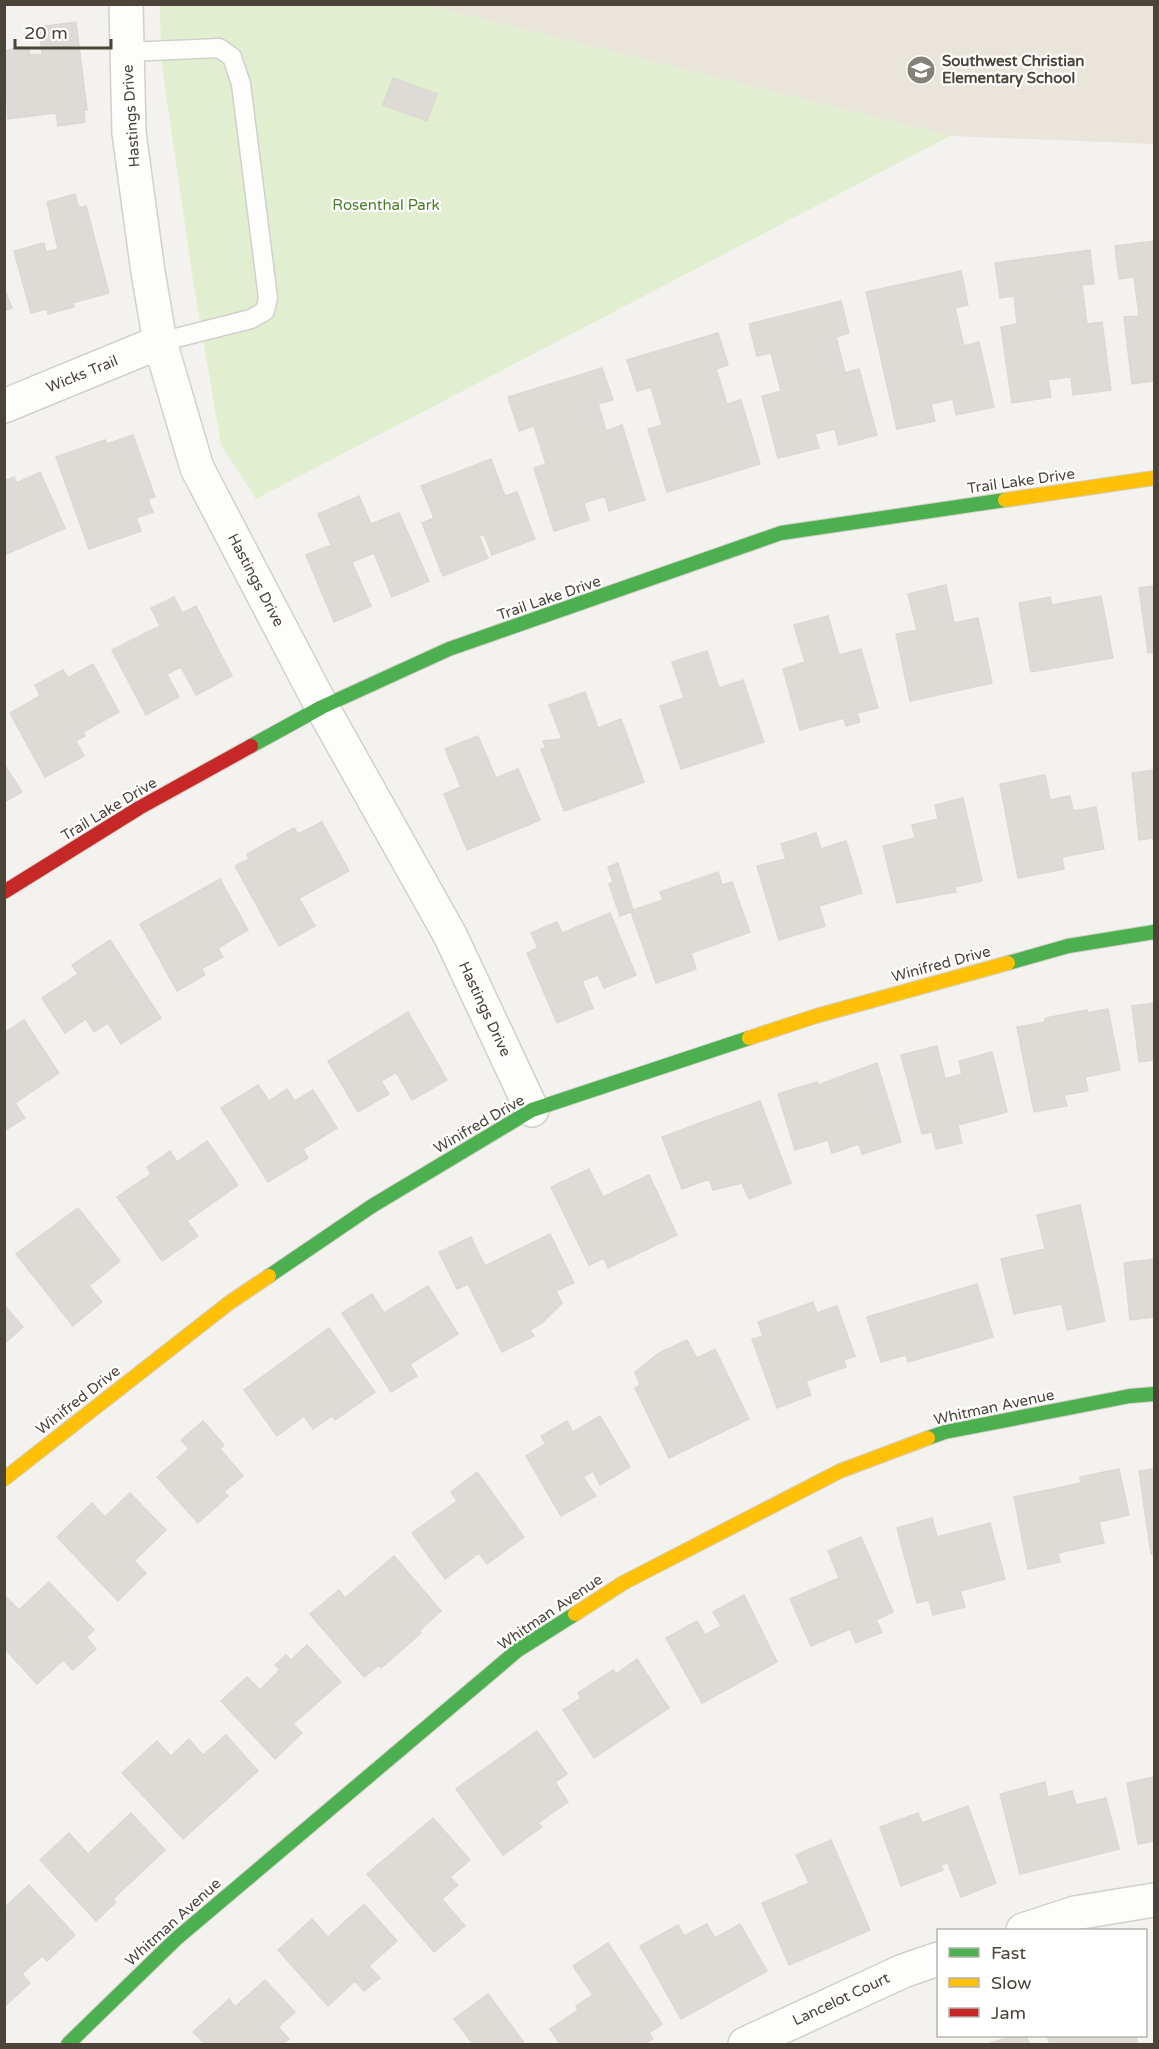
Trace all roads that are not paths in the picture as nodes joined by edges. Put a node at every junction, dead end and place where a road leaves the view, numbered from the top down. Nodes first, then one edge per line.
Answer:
1 (126, 4) edge
2 (127, 52) junction
3 (160, 342) junction
4 (4, 406) edge
5 (1155, 478) edge
6 (322, 706) junction
7 (4, 892) edge
8 (1155, 932) edge
9 (532, 1110) junction
10 (1155, 1394) edge
11 (4, 1479) edge
12 (1155, 1900) edge
13 (1026, 1929) edge
14 (937, 1960) edge
15 (68, 2044) edge
16 (745, 2044) edge

1 - 2 street, Hastings Drive
2 - 3 street, Hastings Drive
2 - 3 lane
3 - 4 street, Wicks Trail
3 - 6 street, Hastings Drive
5 - 6 street, Trail Lake Drive
6 - 7 street, Trail Lake Drive
6 - 9 street, Hastings Drive
8 - 9 street, Winifred Drive
9 - 11 street, Winifred Drive
10 - 15 street, Whitman Avenue
12 - 13 street
14 - 16 street, Lancelot Court

